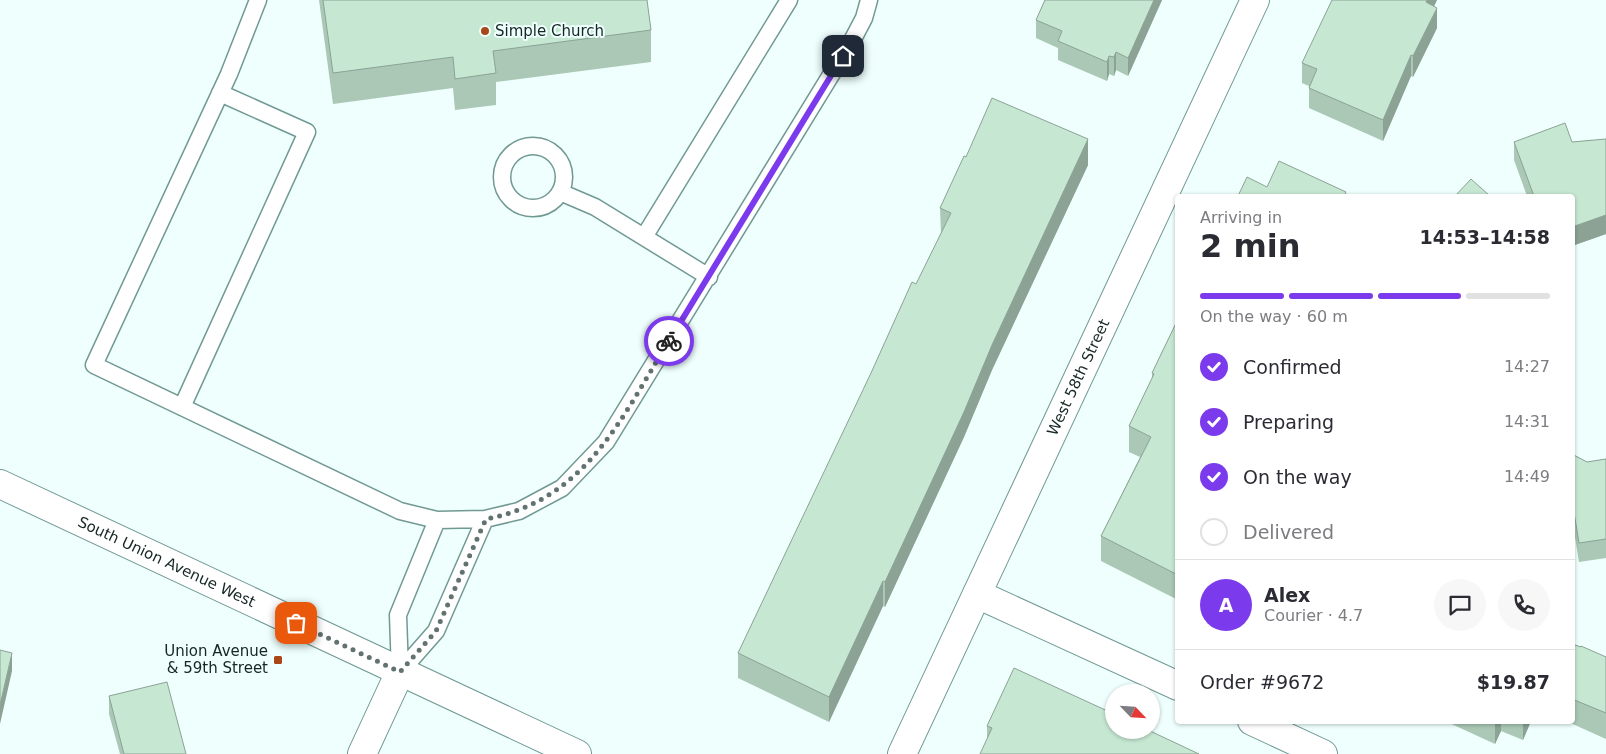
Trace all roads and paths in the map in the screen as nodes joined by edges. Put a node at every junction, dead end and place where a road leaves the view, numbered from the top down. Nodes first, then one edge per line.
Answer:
1 (258, 0) edge
2 (788, 0) edge
3 (868, 0) edge
4 (1255, 0) edge
5 (220, 93) junction
6 (560, 192) dead end
7 (644, 237) junction
8 (709, 276) junction
9 (182, 407) junction
10 (0, 484) edge
11 (486, 519) junction
12 (437, 520) junction
13 (977, 594) junction
14 (400, 672) junction
15 (1175, 685) edge
16 (1258, 724) edge
17 (362, 754) edge
18 (576, 754) edge
19 (902, 754) edge
20 (1323, 754) edge

1 - 5 lane
2 - 7 lane
3 - 8 lane
4 - 13 street, West 58th Street
5 - 9 lane
5 - 9 lane
6 - 7 lane
7 - 8 lane
8 - 11 lane
9 - 12 lane
10 - 14 street, South Union Avenue West
11 - 12 lane
11 - 14 lane
12 - 14 lane
13 - 15 street
13 - 19 street, West 58th Street
14 - 17 street
14 - 18 street, South Union Avenue West
16 - 20 street

